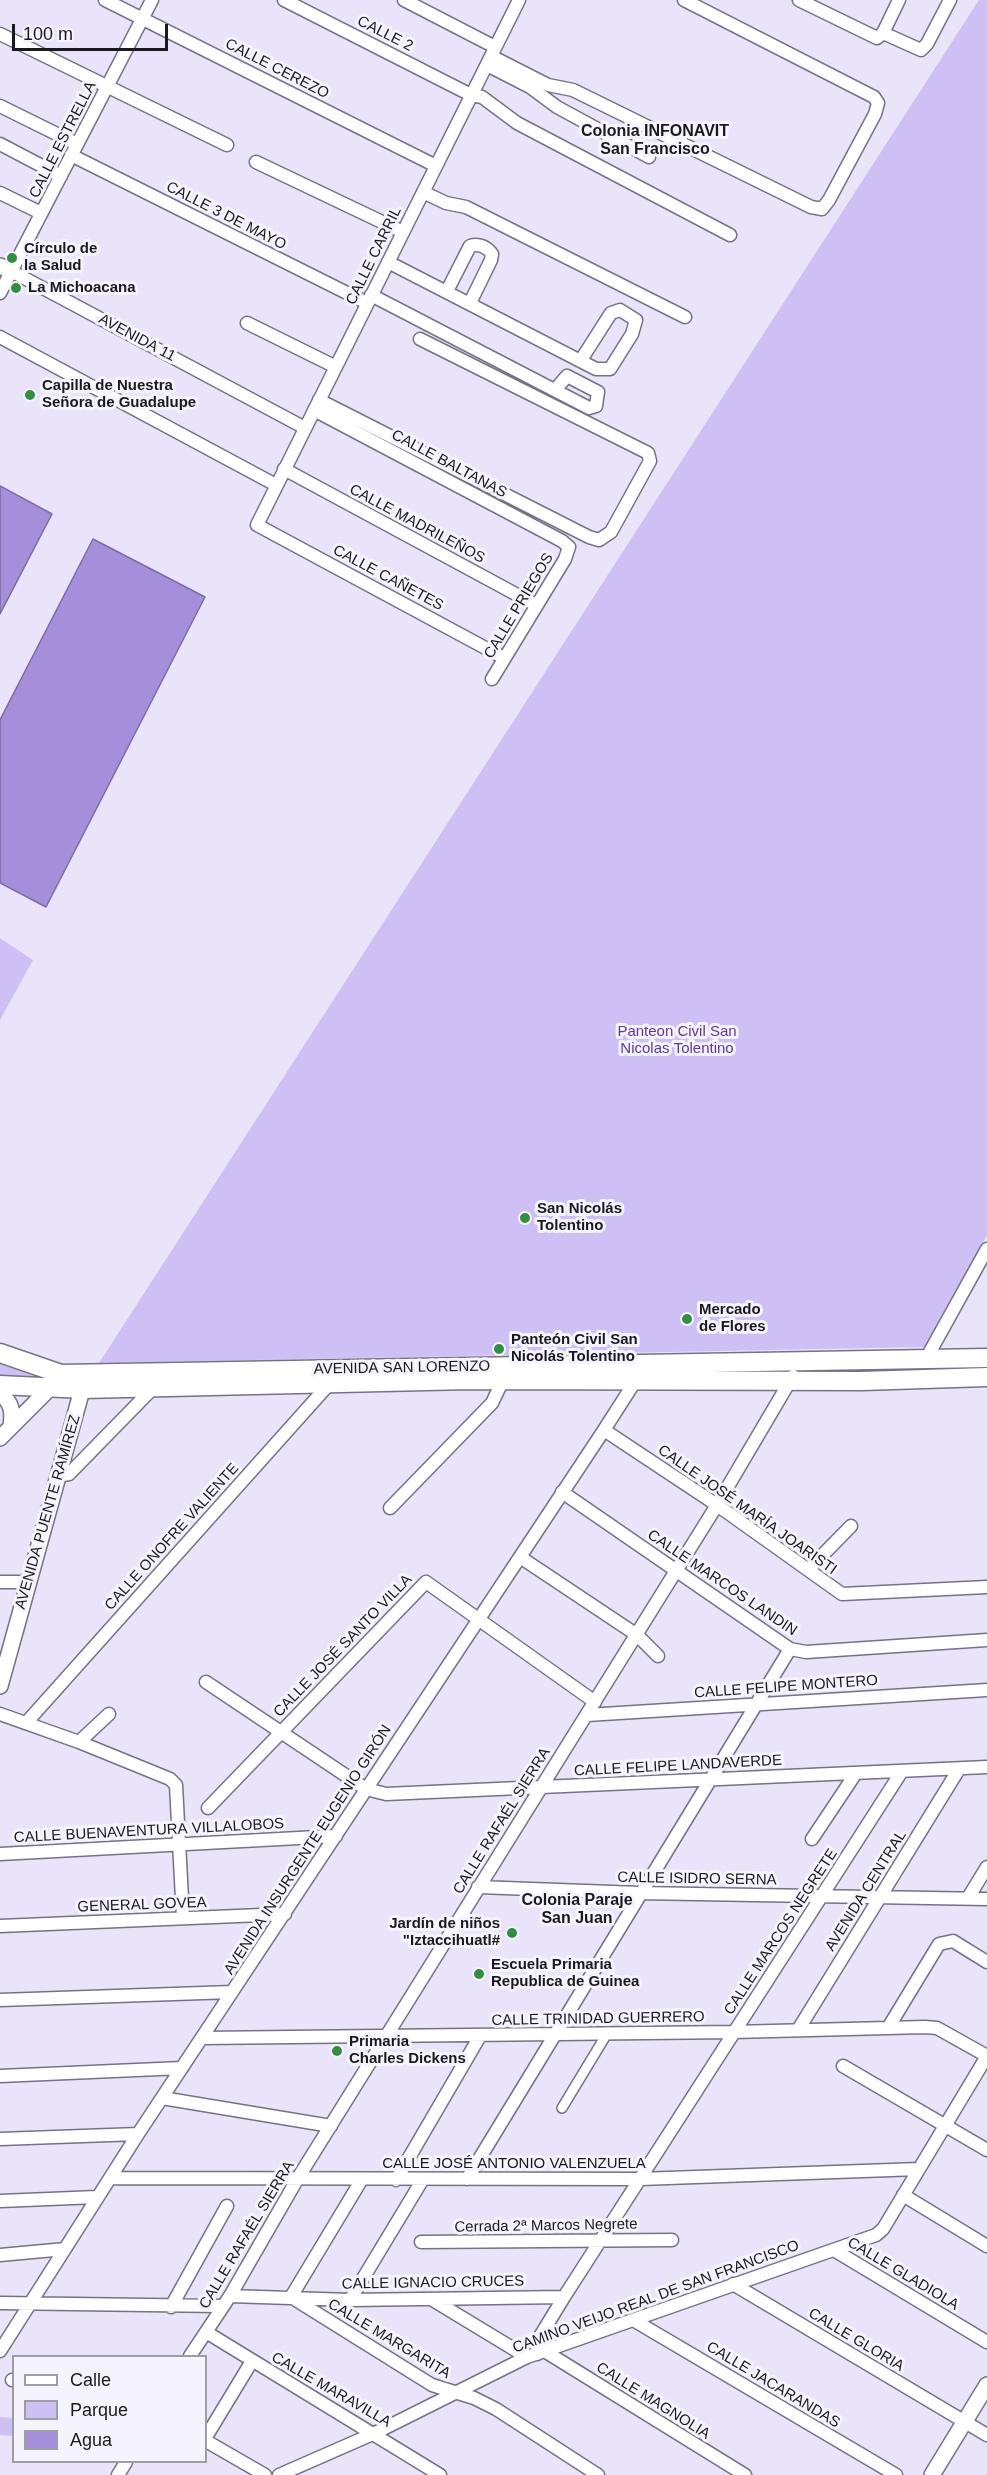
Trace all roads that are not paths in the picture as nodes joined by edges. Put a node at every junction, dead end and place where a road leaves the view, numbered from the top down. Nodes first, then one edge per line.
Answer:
1 (105, 0) edge
2 (152, 0) edge
3 (284, 0) edge
4 (404, 0) edge
5 (519, 0) edge
6 (684, 0) edge
7 (799, 0) edge
8 (899, 0) edge
9 (950, 0) edge
10 (142, 19) junction
11 (883, 33) junction
12 (0, 34) edge
13 (491, 56) junction
14 (107, 86) junction
15 (471, 95) junction
16 (0, 105) edge
17 (0, 144) edge
18 (227, 146) dead end
19 (75, 149) junction
20 (650, 157) dead end
21 (256, 162) dead end
22 (436, 166) junction
23 (61, 176) junction
24 (423, 192) junction
25 (0, 193) edge
26 (41, 213) junction
27 (403, 232) junction
28 (730, 235) dead end
29 (388, 262) junction
30 (5, 269) edge
31 (447, 291) junction
32 (0, 293) edge
33 (369, 299) junction
34 (470, 303) junction
35 (685, 317) dead end
36 (247, 323) dead end
37 (0, 337) edge
38 (420, 339) dead end
39 (581, 360) junction
40 (336, 367) junction
41 (555, 390) dead end
42 (317, 405) junction
43 (305, 428) junction
44 (284, 469) junction
45 (276, 485) junction
46 (256, 525) joint
47 (569, 547) joint
48 (536, 605) junction
49 (504, 658) junction
50 (492, 679) dead end
51 (987, 1249) edge
52 (0, 1353) edge
53 (987, 1358) edge
54 (926, 1359) junction
55 (798, 1361) junction
56 (636, 1372) junction
57 (331, 1376) junction
58 (987, 1377) edge
59 (156, 1379) junction
60 (792, 1379) junction
61 (57, 1380) junction
62 (503, 1380) junction
63 (85, 1381) junction
64 (0, 1385) edge
65 (0, 1394) edge
66 (11, 1426) junction
67 (604, 1430) junction
68 (0, 1438) edge
69 (57, 1476) junction
70 (562, 1492) junction
71 (717, 1505) junction
72 (390, 1508) dead end
73 (851, 1526) dead end
74 (520, 1557) junction
75 (676, 1570) junction
76 (808, 1570) junction
77 (0, 1582) edge
78 (27, 1582) junction
79 (987, 1587) edge
80 (478, 1618) junction
81 (637, 1635) junction
82 (987, 1640) edge
83 (790, 1649) junction
84 (4, 1652) edge
85 (658, 1656) dead end
86 (206, 1682) dead end
87 (0, 1686) edge
88 (987, 1690) edge
89 (595, 1702) junction
90 (758, 1703) junction
91 (0, 1714) edge
92 (110, 1714) dead end
93 (587, 1715) junction
94 (27, 1723) junction
95 (281, 1731) junction
96 (79, 1742) junction
97 (987, 1767) edge
98 (959, 1769) junction
99 (902, 1771) junction
100 (856, 1773) junction
101 (709, 1779) junction
102 (542, 1787) junction
103 (366, 1789) junction
104 (208, 1808) dead end
105 (336, 1836) junction
106 (812, 1839) dead end
107 (179, 1843) junction
108 (0, 1854) edge
109 (987, 1867) edge
110 (478, 1887) junction
111 (639, 1893) junction
112 (822, 1897) junction
113 (879, 1898) junction
114 (968, 1898) junction
115 (987, 1899) edge
116 (285, 1914) junction
117 (183, 1918) junction
118 (0, 1926) edge
119 (987, 1962) edge
120 (232, 1992) junction
121 (0, 2000) edge
122 (888, 2028) junction
123 (798, 2030) junction
124 (557, 2032) junction
125 (608, 2032) junction
126 (734, 2032) junction
127 (388, 2036) junction
128 (480, 2036) junction
129 (203, 2037) junction
130 (987, 2056) edge
131 (843, 2066) dead end
132 (182, 2068) junction
133 (0, 2076) edge
134 (162, 2098) junction
135 (562, 2108) dead end
136 (945, 2125) junction
137 (331, 2126) junction
138 (138, 2134) junction
139 (0, 2139) edge
140 (987, 2150) edge
141 (919, 2169) junction
142 (110, 2178) junction
143 (298, 2178) junction
144 (362, 2179) junction
145 (423, 2179) junction
146 (467, 2179) junction
147 (640, 2179) junction
148 (396, 2180) junction
149 (903, 2194) junction
150 (97, 2197) junction
151 (0, 2201) edge
152 (228, 2206) dead end
153 (600, 2240) junction
154 (672, 2240) dead end
155 (421, 2242) dead end
156 (987, 2246) edge
157 (65, 2249) junction
158 (834, 2250) junction
159 (0, 2254) edge
160 (733, 2284) junction
161 (230, 2296) junction
162 (291, 2297) junction
163 (564, 2297) junction
164 (432, 2299) junction
165 (350, 2300) junction
166 (0, 2303) edge
167 (30, 2305) junction
168 (221, 2306) junction
169 (171, 2307) junction
170 (635, 2321) junction
171 (206, 2332) junction
172 (987, 2342) edge
173 (0, 2351) edge
174 (537, 2354) junction
175 (191, 2355) edge
176 (252, 2361) junction
177 (987, 2385) edge
178 (453, 2394) junction
179 (964, 2422) junction
180 (375, 2433) junction
181 (987, 2434) edge
182 (207, 2437) edge
183 (207, 2440) edge
184 (265, 2475) edge
185 (279, 2475) edge
186 (440, 2475) edge
187 (598, 2475) edge
188 (745, 2475) edge
189 (896, 2475) edge
190 (932, 2475) edge

1 - 10 street, CALLE CEREZO
2 - 10 street, CALLE ESTRELLA
3 - 15 street, CALLE 2
4 - 13 street
5 - 13 street, CALLE CARRIL
6 - 13 street
7 - 11 street
8 - 11 street
9 - 11 street
10 - 14 street, CALLE ESTRELLA
10 - 22 street, CALLE CEREZO
12 - 14 street
13 - 15 street, CALLE CARRIL
13 - 20 street
14 - 18 street
14 - 19 street, CALLE ESTRELLA
15 - 22 street, CALLE CARRIL
15 - 28 street, CALLE 2
16 - 19 street, CALLE 3 DE MAYO
17 - 23 street
19 - 23 street, CALLE ESTRELLA
19 - 33 street, CALLE 3 DE MAYO
21 - 27 street
22 - 24 street, CALLE CARRIL
23 - 26 street, CALLE ESTRELLA
24 - 27 street, CALLE CARRIL
24 - 35 street
25 - 26 street
26 - 30 street, CALLE ESTRELLA
27 - 29 street, CALLE CARRIL
29 - 31 street
29 - 33 street, CALLE CARRIL
30 - 32 street, CALLE ESTRELLA
30 - 43 street, AVENIDA 11
31 - 34 street
31 - 34 street
33 - 40 street, CALLE CARRIL
33 - 41 street, CALLE 3 DE MAYO
34 - 39 street
36 - 40 street
37 - 45 street
38 - 42 street
39 - 39 street
40 - 42 street, CALLE CARRIL
42 - 43 street, CALLE CARRIL
42 - 47 street, CALLE BALTANAS
43 - 44 street, CALLE CARRIL
44 - 45 street, CALLE CARRIL
44 - 48 street, CALLE MADRILEÑOS
45 - 46 street, CALLE CARRIL
46 - 49 street, CALLE CAÑETES
47 - 48 street, CALLE PRIEGOS
48 - 49 street, CALLE PRIEGOS
49 - 50 street, CALLE PRIEGOS
51 - 54 street
52 - 61 main road, AVENIDA SAN LORENZO
53 - 54 main road, AVENIDA SAN LORENZO
54 - 55 main road, AVENIDA SAN LORENZO
55 - 56 main road, AVENIDA SAN LORENZO
55 - 60 street, CALLE RAFAÉL SIERRA
56 - 57 main road, AVENIDA SAN LORENZO
56 - 60 main road, AVENIDA SAN LORENZO
56 - 62 main road, AVENIDA SAN LORENZO
56 - 67 street, AVENIDA INSURGENTE EUGENIO GIRÓN
57 - 59 main road, AVENIDA SAN LORENZO
57 - 62 main road, AVENIDA SAN LORENZO
57 - 94 street, CALLE ONOFRE VALIENTE
58 - 60 main road, AVENIDA SAN LORENZO
59 - 63 main road, AVENIDA SAN LORENZO
59 - 69 street
60 - 71 street, CALLE RAFAÉL SIERRA
61 - 63 main road, AVENIDA SAN LORENZO
61 - 64 main road, AVENIDA SAN LORENZO
61 - 66 street
62 - 72 street
63 - 69 street, AVENIDA PUENTE RAMÍREZ
65 - 66 street
66 - 68 street
67 - 70 street, AVENIDA INSURGENTE EUGENIO GIRÓN
67 - 71 street, CALLE JOSÉ MARÍA JOARISTI
69 - 78 street, AVENIDA PUENTE RAMÍREZ
70 - 74 street, AVENIDA INSURGENTE EUGENIO GIRÓN
70 - 75 street, CALLE MARCOS LANDIN
71 - 75 street, CALLE RAFAÉL SIERRA
71 - 76 street, CALLE JOSÉ MARÍA JOARISTI
73 - 76 street
74 - 80 street, AVENIDA INSURGENTE EUGENIO GIRÓN
74 - 81 street
75 - 81 street, CALLE RAFAÉL SIERRA
75 - 83 street, CALLE MARCOS LANDIN
76 - 79 street, CALLE JOSÉ MARÍA JOARISTI
77 - 78 street
78 - 84 street, AVENIDA PUENTE RAMÍREZ
80 - 89 street
80 - 95 street, CALLE JOSÉ SANTO VILLA
80 - 103 street, AVENIDA INSURGENTE EUGENIO GIRÓN
81 - 85 street
81 - 89 street, CALLE RAFAÉL SIERRA
82 - 83 street, CALLE MARCOS LANDIN
83 - 90 street
84 - 87 street, AVENIDA PUENTE RAMÍREZ
86 - 95 street, CALLE FELIPE LANDAVERDE
88 - 90 street, CALLE FELIPE MONTERO
89 - 93 street, CALLE RAFAÉL SIERRA
90 - 93 street, CALLE FELIPE MONTERO
90 - 101 street
91 - 94 street
92 - 96 street
93 - 102 street, CALLE RAFAÉL SIERRA
94 - 96 street
95 - 103 street, CALLE FELIPE LANDAVERDE
95 - 104 street, CALLE JOSÉ SANTO VILLA
96 - 107 street
97 - 98 street, CALLE FELIPE LANDAVERDE
98 - 99 street, CALLE FELIPE LANDAVERDE
98 - 113 street, AVENIDA CENTRAL
99 - 100 street, CALLE FELIPE LANDAVERDE
99 - 112 street, CALLE MARCOS NEGRETE
100 - 101 street, CALLE FELIPE LANDAVERDE
100 - 106 street
101 - 102 street, CALLE FELIPE LANDAVERDE
101 - 111 street
102 - 103 street, CALLE FELIPE LANDAVERDE
102 - 110 street, CALLE RAFAÉL SIERRA
103 - 105 street, AVENIDA INSURGENTE EUGENIO GIRÓN
105 - 107 street, CALLE BUENAVENTURA VILLALOBOS
105 - 116 street, AVENIDA INSURGENTE EUGENIO GIRÓN
107 - 108 street, CALLE BUENAVENTURA VILLALOBOS
107 - 117 street
109 - 114 street
110 - 111 street, CALLE ISIDRO SERNA
110 - 127 street, CALLE RAFAÉL SIERRA
111 - 112 street, CALLE ISIDRO SERNA
111 - 124 street
112 - 113 street, CALLE ISIDRO SERNA
112 - 126 street, CALLE MARCOS NEGRETE
113 - 114 street, CALLE ISIDRO SERNA
113 - 123 street, AVENIDA CENTRAL
114 - 115 street, CALLE ISIDRO SERNA
116 - 117 street, GENERAL GOVEA
116 - 120 street, AVENIDA INSURGENTE EUGENIO GIRÓN
117 - 118 street, GENERAL GOVEA
119 - 122 street
120 - 121 street
120 - 129 street, AVENIDA INSURGENTE EUGENIO GIRÓN
122 - 123 street, CALLE TRINIDAD GUERRERO
122 - 130 street, CALLE TRINIDAD GUERRERO
123 - 126 street, CALLE TRINIDAD GUERRERO
124 - 125 street, CALLE TRINIDAD GUERRERO
124 - 128 street, CALLE TRINIDAD GUERRERO
124 - 146 street
125 - 126 street, CALLE TRINIDAD GUERRERO
125 - 135 street
126 - 147 street, CALLE MARCOS NEGRETE
127 - 128 street, CALLE TRINIDAD GUERRERO
127 - 129 street, CALLE TRINIDAD GUERRERO
127 - 137 street, CALLE RAFAÉL SIERRA
128 - 148 street
129 - 132 street, AVENIDA INSURGENTE EUGENIO GIRÓN
130 - 136 street
131 - 136 street
132 - 133 street
132 - 134 street, AVENIDA INSURGENTE EUGENIO GIRÓN
134 - 137 street
134 - 138 street, AVENIDA INSURGENTE EUGENIO GIRÓN
136 - 140 street
136 - 141 street
137 - 143 street, CALLE RAFAÉL SIERRA
138 - 139 street
138 - 142 street, AVENIDA INSURGENTE EUGENIO GIRÓN
141 - 147 street, CALLE JOSÉ ANTONIO VALENZUELA
141 - 149 street
142 - 143 street, CALLE JOSÉ ANTONIO VALENZUELA
142 - 150 street, AVENIDA INSURGENTE EUGENIO GIRÓN
143 - 144 street, CALLE JOSÉ ANTONIO VALENZUELA
143 - 161 street, CALLE RAFAÉL SIERRA
144 - 148 street, CALLE JOSÉ ANTONIO VALENZUELA
144 - 162 street
145 - 146 street, CALLE JOSÉ ANTONIO VALENZUELA
145 - 148 street, CALLE JOSÉ ANTONIO VALENZUELA
145 - 165 street
146 - 147 street, CALLE JOSÉ ANTONIO VALENZUELA
147 - 153 street, CALLE MARCOS NEGRETE
149 - 156 street
149 - 158 street, CAMINO VEIJO REAL DE SAN FRANCISCO
150 - 151 street
150 - 157 street, AVENIDA INSURGENTE EUGENIO GIRÓN
152 - 169 street
153 - 154 street, Cerrada 2ª Marcos Negrete
153 - 155 street, Cerrada 2ª Marcos Negrete
153 - 163 street, CALLE MARCOS NEGRETE
157 - 159 street
157 - 167 street, AVENIDA INSURGENTE EUGENIO GIRÓN
158 - 160 street, CAMINO VEIJO REAL DE SAN FRANCISCO
158 - 172 street, CALLE GLADIOLA
160 - 170 street, CAMINO VEIJO REAL DE SAN FRANCISCO
160 - 179 street, CALLE GLORIA
161 - 162 street, CALLE IGNACIO CRUCES
161 - 168 street, CALLE RAFAÉL SIERRA
162 - 165 street, CALLE IGNACIO CRUCES
162 - 178 street, CALLE MARGARITA
163 - 164 street, CALLE IGNACIO CRUCES
163 - 174 street, CALLE MARCOS NEGRETE
164 - 165 street, CALLE IGNACIO CRUCES
164 - 174 street, CALLE MAGNOLIA
166 - 167 street
167 - 169 street
167 - 173 street, AVENIDA INSURGENTE EUGENIO GIRÓN
168 - 169 street
168 - 171 street, CALLE RAFAÉL SIERRA
170 - 174 street, CAMINO VEIJO REAL DE SAN FRANCISCO
170 - 189 street, CALLE JACARANDAS
171 - 175 street, CALLE RAFAÉL SIERRA
171 - 176 street, CALLE MARAVILLA
174 - 178 street, CAMINO VEIJO REAL DE SAN FRANCISCO
174 - 188 street, CALLE MAGNOLIA
176 - 180 street, CALLE MARAVILLA
176 - 182 street
177 - 179 street
178 - 180 street, CAMINO VEIJO REAL DE SAN FRANCISCO
178 - 187 street, CALLE MARGARITA
179 - 181 street, CALLE GLORIA
179 - 190 street
180 - 185 street, CAMINO VEIJO REAL DE SAN FRANCISCO
180 - 186 street, CALLE MARAVILLA
183 - 184 street

